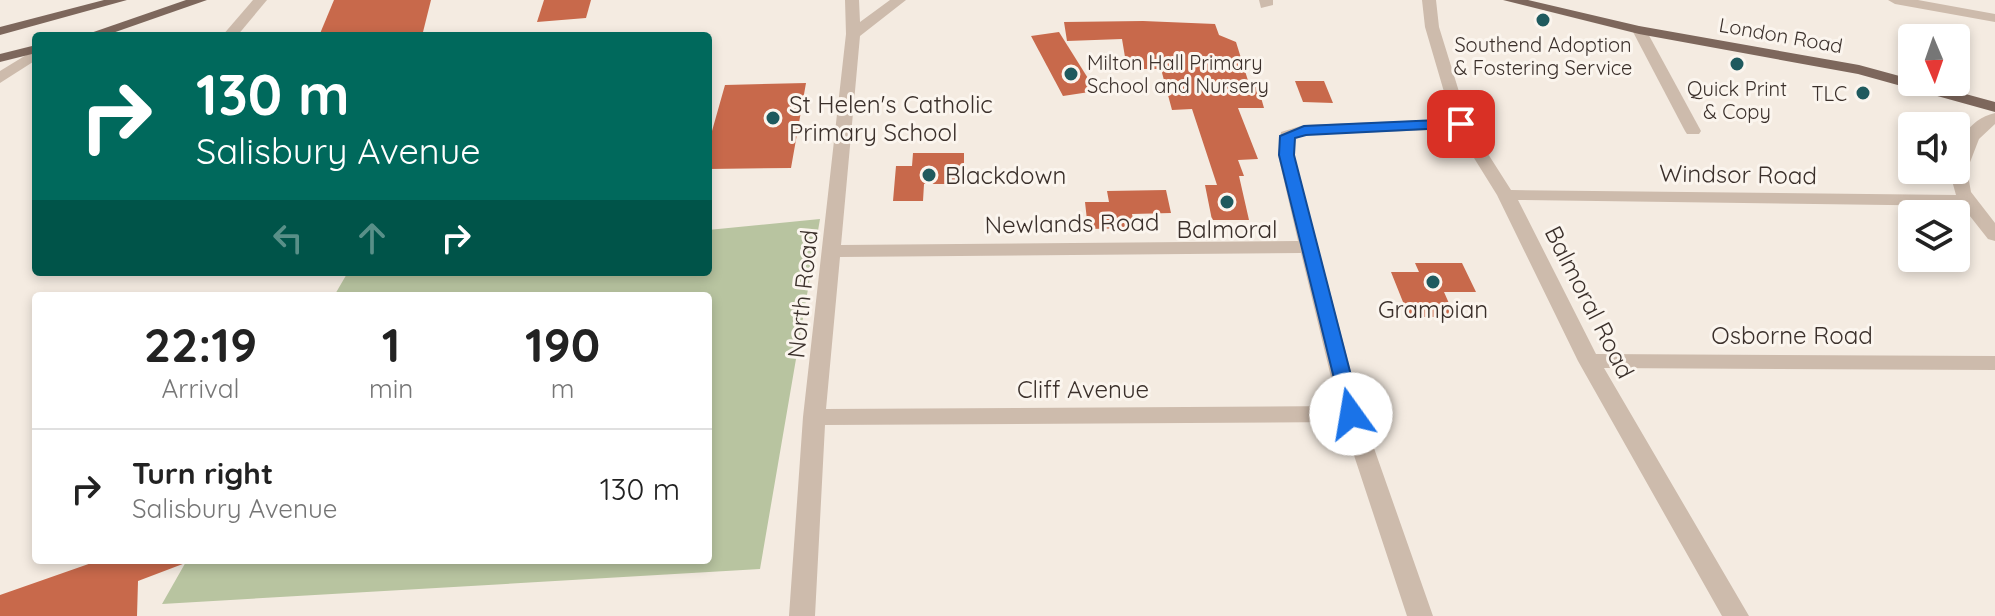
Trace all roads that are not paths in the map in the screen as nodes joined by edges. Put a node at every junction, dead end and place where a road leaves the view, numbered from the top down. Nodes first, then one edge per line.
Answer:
1 (120, 0) edge
2 (200, 0) edge
3 (247, 0) edge
4 (260, 0) edge
5 (852, 0) edge
6 (899, 0) edge
7 (1429, 0) edge
8 (1510, 0) edge
9 (1895, 0) edge
10 (1995, 18) edge
11 (239, 23) junction
12 (1639, 30) junction
13 (0, 31) edge
14 (101, 32) edge
15 (232, 32) edge
16 (853, 34) junction
17 (32, 52) edge
18 (32, 54) edge
19 (0, 58) edge
20 (0, 78) edge
21 (1995, 107) edge
22 (1995, 118) edge
23 (1461, 124) junction
24 (1693, 131) dead end
25 (1506, 195) junction
26 (1898, 200) edge
27 (1968, 200) edge
28 (1970, 202) edge
29 (1995, 235) edge
30 (1311, 247) junction
31 (832, 251) junction
32 (1589, 361) junction
33 (1995, 363) edge
34 (1351, 414) junction
35 (814, 417) junction
36 (802, 616) edge
37 (1420, 616) edge
38 (1736, 616) edge

1 - 13 main road
2 - 14 main road
3 - 11 street
4 - 11 street
5 - 16 street, North Road
6 - 16 street
7 - 23 street, Balmoral Road
8 - 12 main road, London Road
9 - 10 street
11 - 15 street
12 - 21 main road, London Road
12 - 24 street
16 - 31 street, North Road
17 - 19 main road
18 - 20 street
22 - 27 street
23 - 25 street, Balmoral Road
23 - 30 street
25 - 26 street, Windsor Road
25 - 32 street, Balmoral Road
28 - 29 street
30 - 31 street, Newlands Road
30 - 34 street
31 - 35 street, North Road
32 - 33 street, Osborne Road
32 - 38 street, Balmoral Road
34 - 35 street, Cliff Avenue
34 - 37 street
35 - 36 street, North Road

